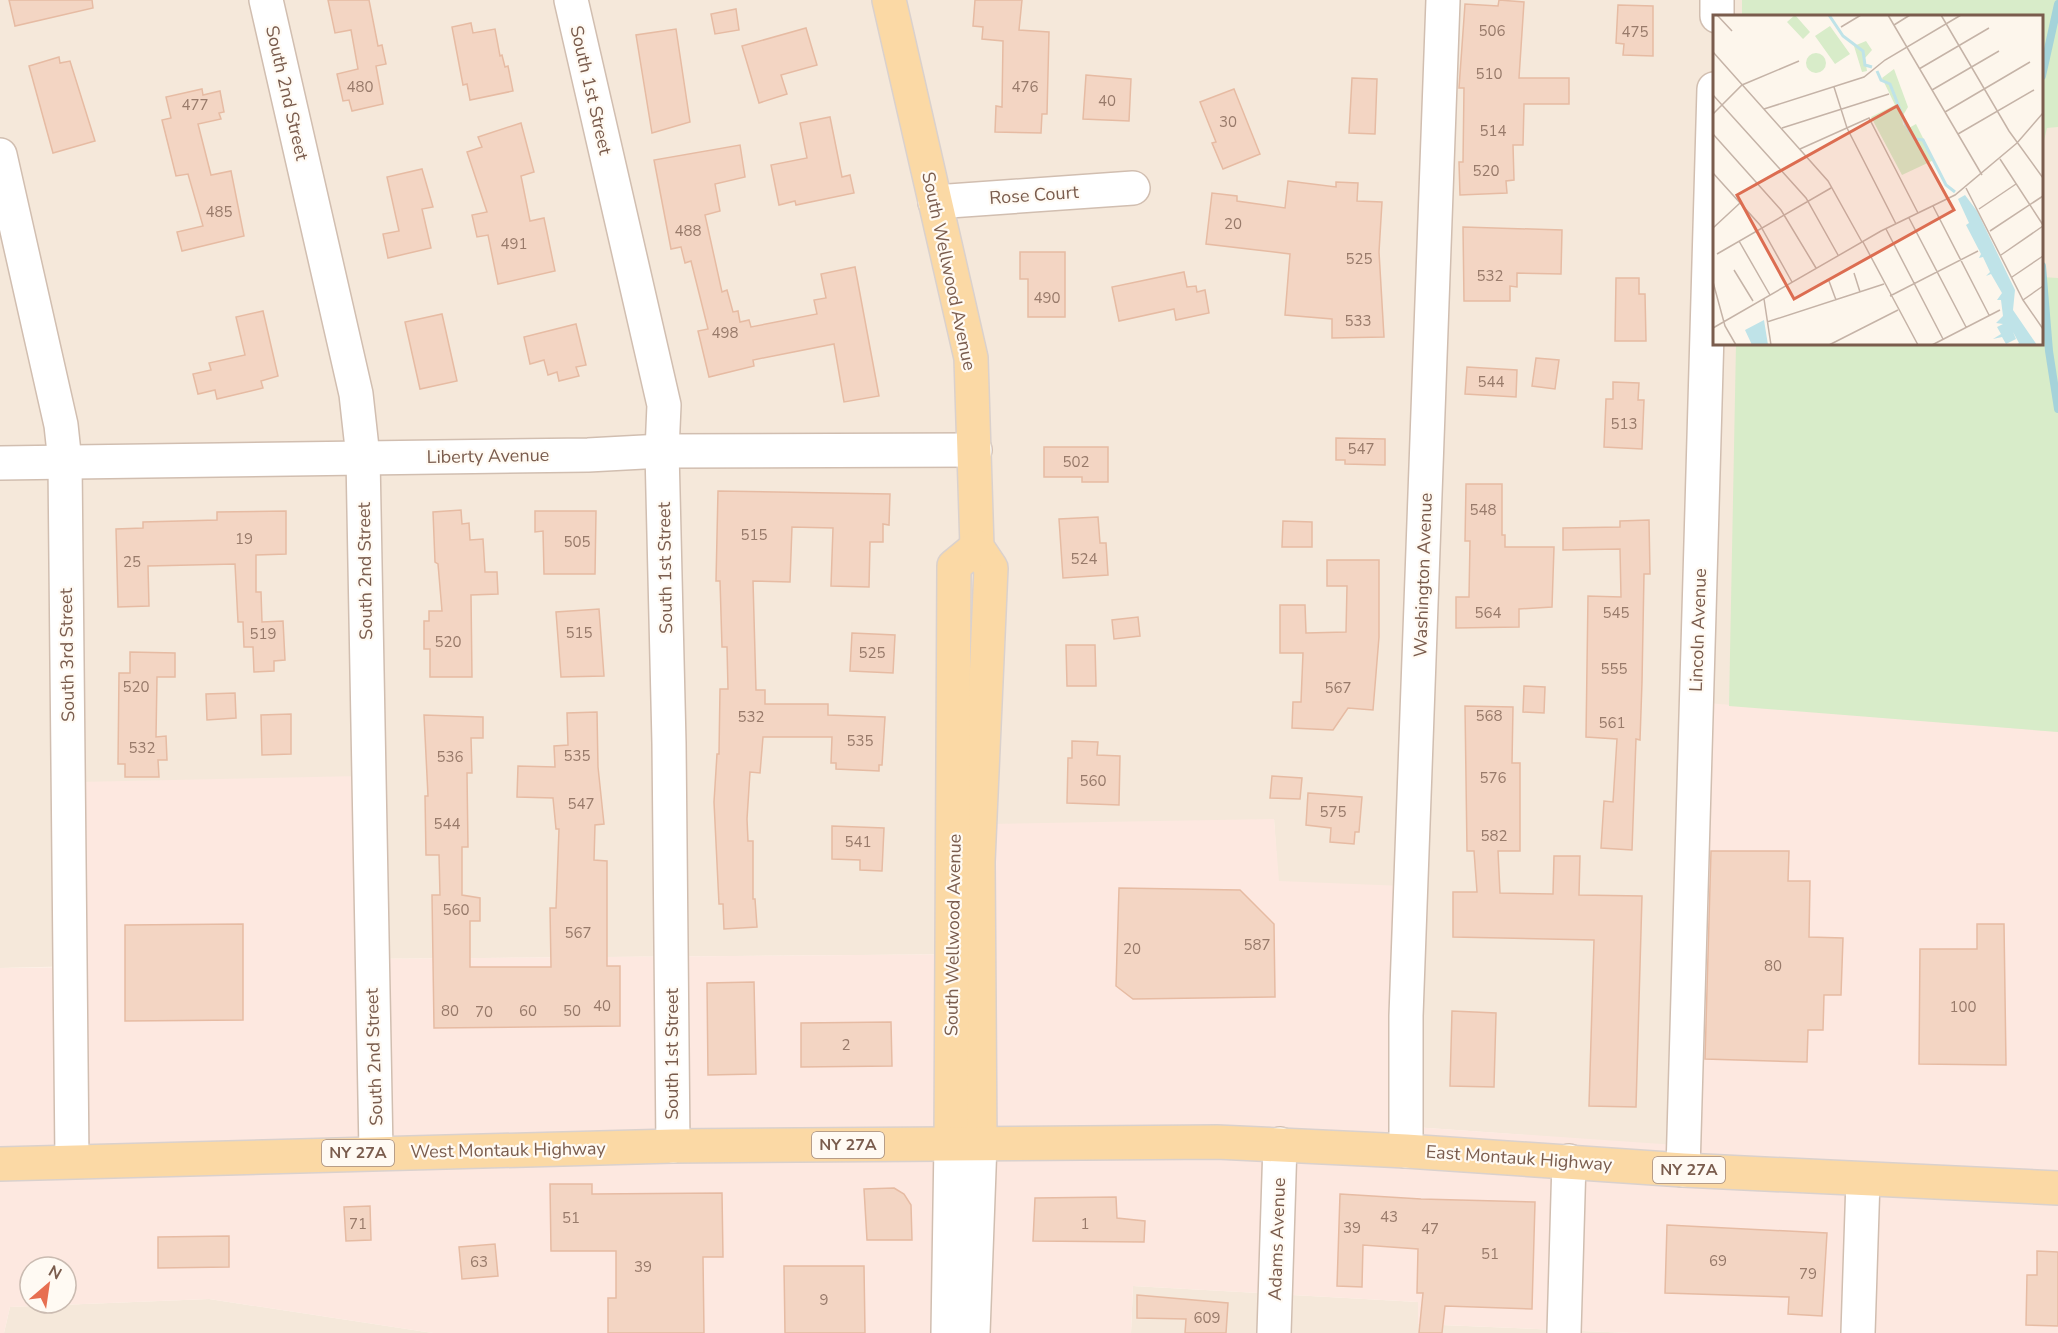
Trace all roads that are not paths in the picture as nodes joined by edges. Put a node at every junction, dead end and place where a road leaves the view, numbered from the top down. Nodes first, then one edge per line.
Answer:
1 (266, 0) edge
2 (571, 0) edge
3 (889, 0) edge
4 (1443, 0) edge
5 (1713, 124) edge
6 (0, 155) edge
7 (1132, 188) dead end
8 (935, 202) junction
9 (975, 450) junction
10 (662, 451) junction
11 (363, 457) junction
12 (65, 462) junction
13 (0, 463) edge
14 (965, 1143) junction
15 (1280, 1144) junction
16 (673, 1146) junction
17 (1406, 1151) junction
18 (376, 1152) junction
19 (72, 1161) junction
20 (1569, 1161) junction
21 (0, 1164) edge
22 (1683, 1170) junction
23 (1863, 1180) junction
24 (2058, 1188) edge
25 (948, 1333) edge
26 (973, 1333) edge
27 (1274, 1333) edge
28 (1564, 1333) edge
29 (1858, 1333) edge

1 - 11 street, South 2nd Street
2 - 10 street, South 1st Street
3 - 8 main road, South Wellwood Avenue
4 - 17 street, Washington Avenue
5 - 22 street, Lincoln Avenue
6 - 12 street, South 3rd Street
7 - 8 street, Rose Court
8 - 9 main road, South Wellwood Avenue
9 - 10 street, Liberty Avenue
9 - 14 main road, South Wellwood Avenue
10 - 11 street, Liberty Avenue
10 - 16 street, South 1st Street
11 - 12 street, Liberty Avenue
11 - 18 street, South 2nd Street
12 - 13 street, Liberty Avenue
12 - 19 street, South 3rd Street
14 - 15 main road, East Montauk Highway / NY 27A
14 - 16 main road, West Montauk Highway / NY 27A
14 - 25 street, South Wellwood Avenue
14 - 26 street, South Wellwood Avenue
15 - 17 main road, East Montauk Highway / NY 27A
15 - 27 street, Adams Avenue
16 - 18 main road, West Montauk Highway / NY 27A
17 - 20 main road, East Montauk Highway / NY 27A
18 - 19 main road, West Montauk Highway / NY 27A
19 - 21 main road, West Montauk Highway / NY 27A
20 - 22 main road, East Montauk Highway / NY 27A
20 - 28 street
22 - 23 main road, East Montauk Highway / NY 27A
23 - 24 main road, East Montauk Highway / NY 27A
23 - 29 street

